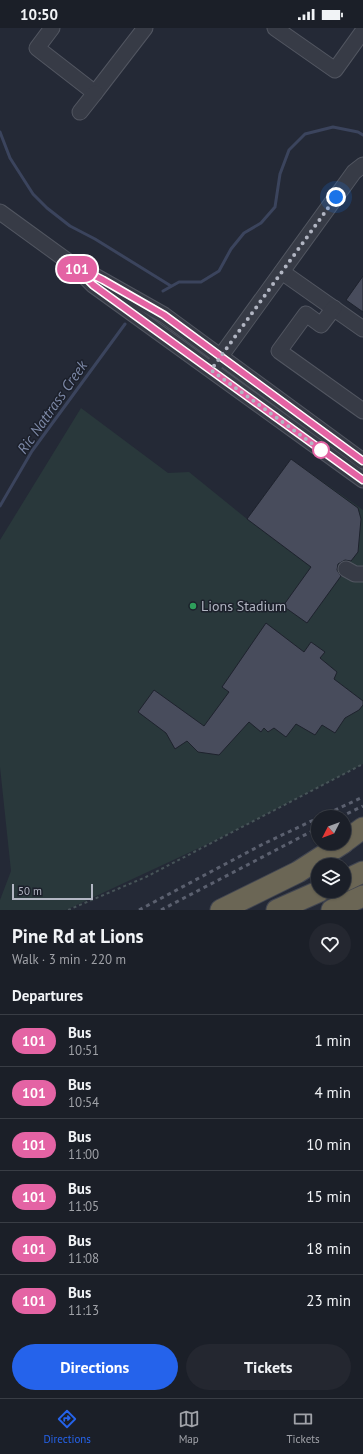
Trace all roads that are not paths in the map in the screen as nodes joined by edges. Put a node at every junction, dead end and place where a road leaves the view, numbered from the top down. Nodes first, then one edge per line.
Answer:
1 (52, 28) edge
2 (275, 28) edge
3 (140, 30) edge
4 (363, 31) edge
5 (294, 33) edge
6 (95, 93) junction
7 (80, 112) dead end
8 (363, 166) edge
9 (0, 212) edge
10 (73, 265) junction
11 (282, 272) junction
12 (334, 308) junction
13 (363, 329) edge
14 (221, 356) junction
15 (211, 370) junction
16 (363, 411) edge
17 (363, 461) edge
18 (363, 480) edge
19 (346, 569) dead end
20 (363, 574) edge
21 (363, 828) edge
22 (351, 837) edge
23 (333, 850) edge
24 (363, 872) edge
25 (351, 878) edge
26 (311, 895) edge
27 (363, 896) edge
28 (221, 910) edge
29 (277, 910) edge
30 (332, 910) edge

1 - 6 street
2 - 5 street
3 - 6 street
4 - 5 street
6 - 7 street
8 - 11 street
9 - 10 street
10 - 14 street
10 - 15 street
11 - 12 street
11 - 14 street
12 - 13 street
12 - 16 street
14 - 15 street
14 - 17 street
15 - 18 street
19 - 20 street
21 - 22 highway
23 - 28 highway
24 - 25 highway
26 - 29 highway
27 - 30 highway

